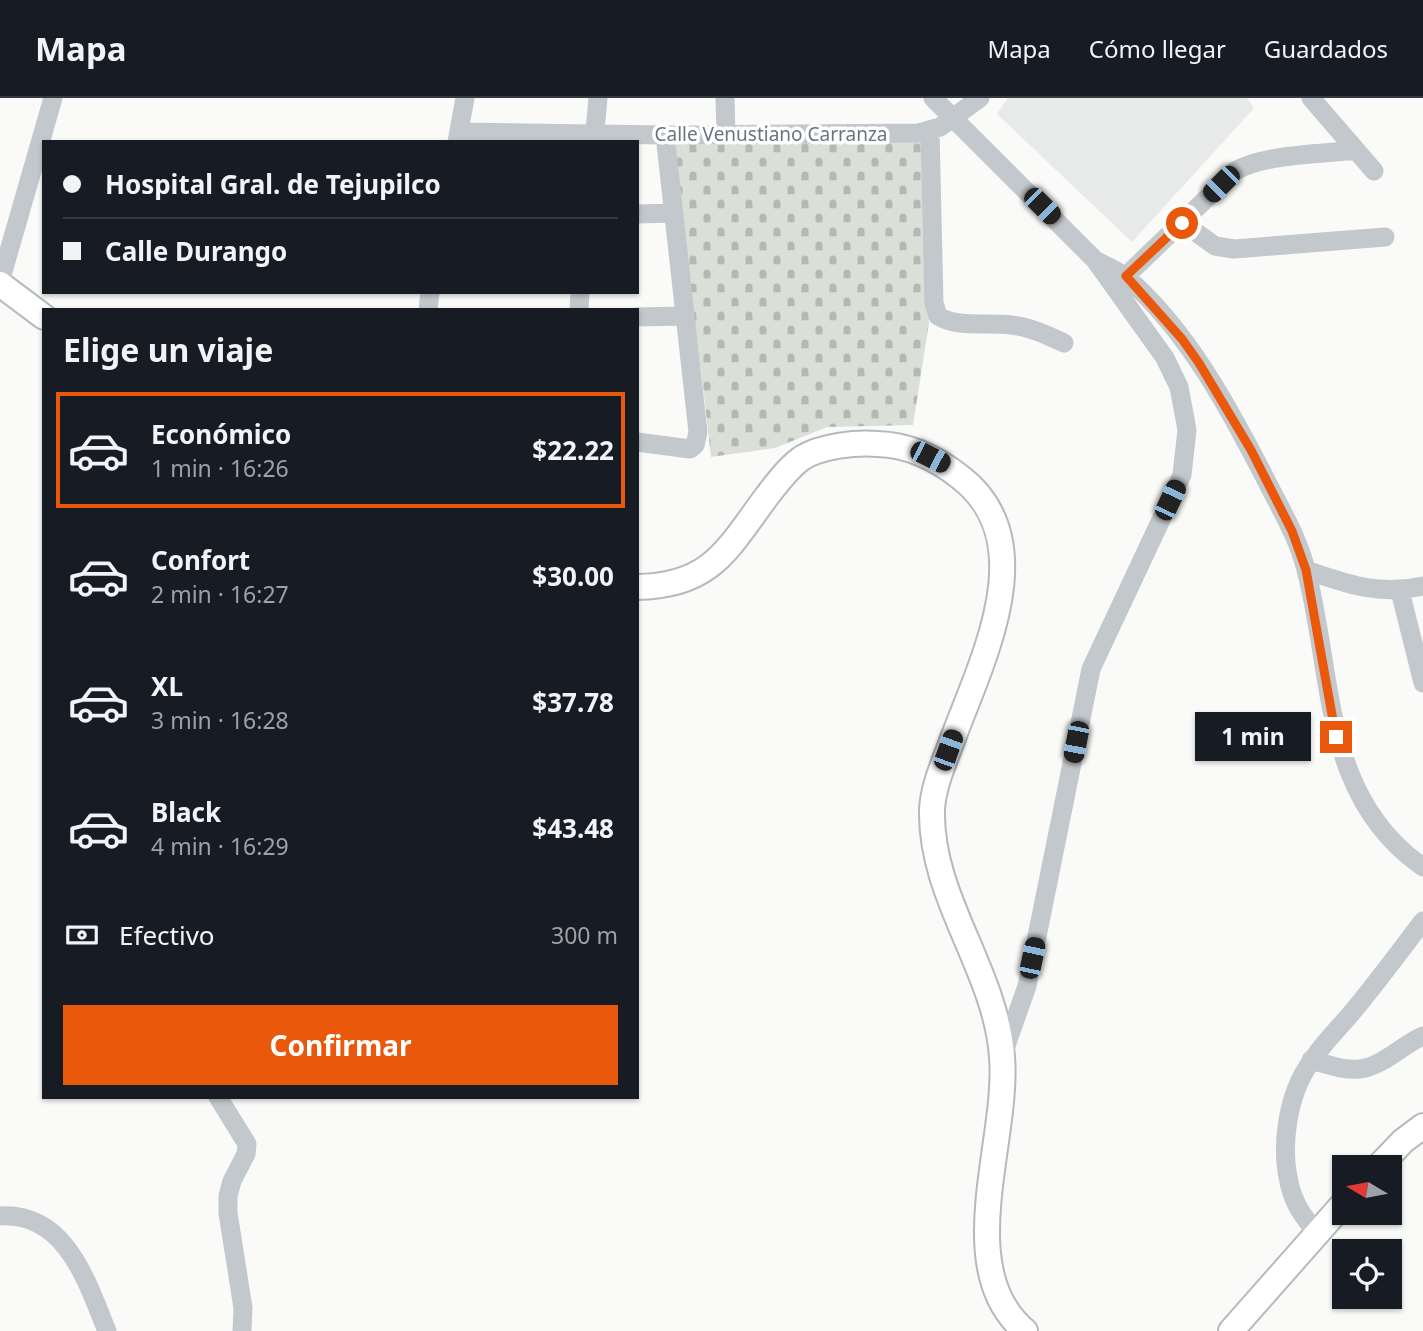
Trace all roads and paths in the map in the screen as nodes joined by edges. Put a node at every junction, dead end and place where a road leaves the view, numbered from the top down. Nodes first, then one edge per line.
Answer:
1 (53, 98) edge
2 (465, 98) edge
3 (598, 98) edge
4 (725, 98) edge
5 (933, 98) edge
6 (980, 98) edge
7 (1311, 98) edge
8 (952, 117) junction
9 (930, 131) junction
10 (726, 134) junction
11 (665, 135) junction
12 (458, 137) edge
13 (594, 138) edge
14 (1356, 150) junction
15 (1374, 171) dead end
16 (639, 214) edge
17 (674, 214) junction
18 (1182, 223) junction
19 (1385, 237) dead end
20 (1095, 260) junction
21 (1126, 276) junction
22 (0, 283) edge
23 (42, 315) edge
24 (684, 316) junction
25 (639, 317) edge
26 (1064, 343) dead end
27 (639, 442) edge
28 (1306, 570) junction
29 (1423, 586) edge
30 (639, 587) edge
31 (1400, 591) junction
32 (1423, 684) edge
33 (1423, 867) edge
34 (1423, 922) edge
35 (1423, 1036) edge
36 (1002, 1057) junction
37 (1311, 1060) junction
38 (219, 1099) edge
39 (1423, 1126) edge
40 (1390, 1155) edge
41 (1332, 1215) edge
42 (0, 1216) edge
43 (1316, 1232) junction
44 (107, 1331) edge
45 (242, 1331) edge
46 (1025, 1331) edge
47 (1231, 1331) edge

1 - 22 street
2 - 12 street
3 - 13 street
4 - 10 street
5 - 8 street
6 - 8 street
7 - 14 street
8 - 9 street
8 - 20 street
9 - 10 street, Calle Venustiano Carranza
9 - 26 street
10 - 11 street, Calle Venustiano Carranza
11 - 13 street, Calle Venustiano Carranza
11 - 17 street
12 - 13 street, Calle Venustiano Carranza
14 - 15 street
14 - 18 street
16 - 17 street
17 - 24 street
18 - 19 street
18 - 21 street
20 - 21 street
20 - 36 street
21 - 28 street
22 - 23 main road
24 - 25 street
24 - 27 street
28 - 31 street
28 - 33 street
29 - 31 street
30 - 36 main road
31 - 32 street
34 - 37 street
35 - 37 street
36 - 46 main road
37 - 43 street
38 - 45 street
39 - 40 main road
41 - 43 main road
42 - 44 street
43 - 47 main road

